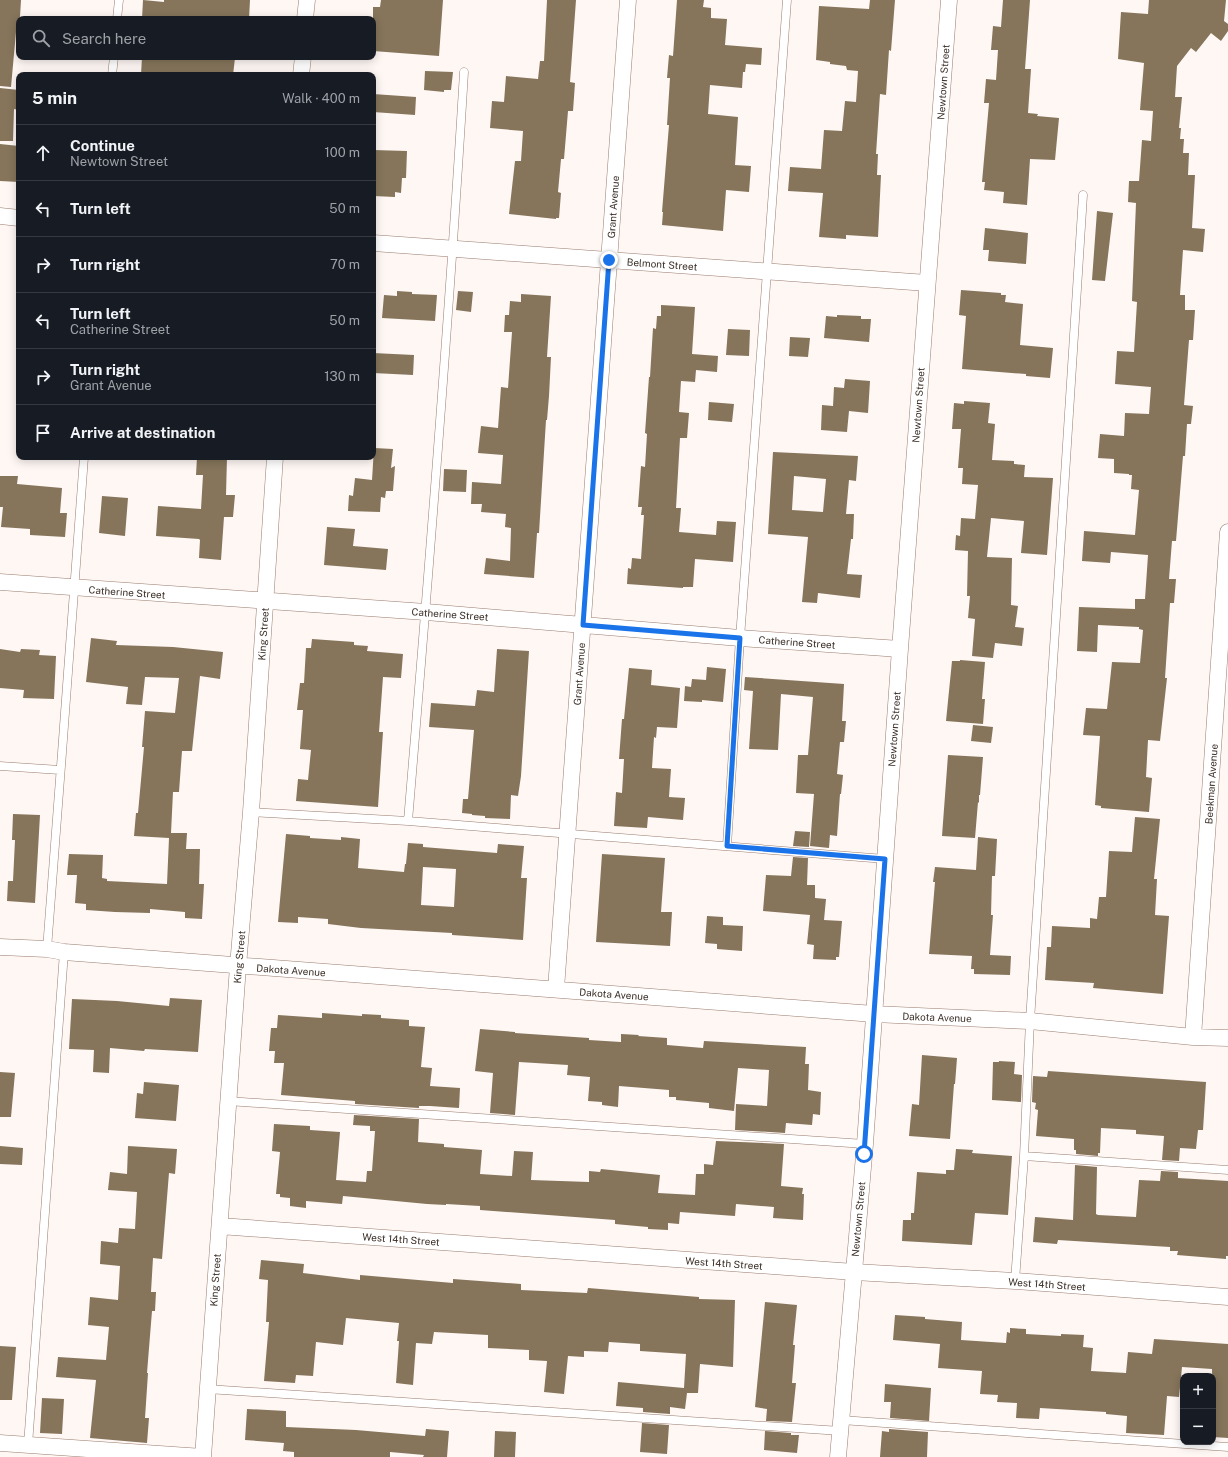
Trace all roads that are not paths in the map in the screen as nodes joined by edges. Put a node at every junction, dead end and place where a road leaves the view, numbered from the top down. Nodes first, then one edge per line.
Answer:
1 (119, 0) edge
2 (306, 0) edge
3 (628, 0) edge
4 (787, 0) edge
5 (949, 0) edge
6 (117, 16) edge
7 (305, 16) edge
8 (114, 60) edge
9 (303, 60) edge
10 (112, 72) edge
11 (301, 72) edge
12 (464, 72) dead end
13 (1083, 196) dead end
14 (0, 216) edge
15 (16, 218) edge
16 (376, 243) edge
17 (454, 249) junction
18 (609, 260) junction
19 (766, 272) junction
20 (927, 283) junction
21 (84, 460) edge
22 (275, 460) edge
23 (1228, 532) edge
24 (0, 582) edge
25 (76, 588) junction
26 (265, 601) junction
27 (426, 612) junction
28 (583, 625) junction
29 (740, 638) junction
30 (900, 649) junction
31 (0, 766) edge
32 (60, 770) junction
33 (251, 812) junction
34 (408, 821) junction
35 (568, 834) junction
36 (727, 846) junction
37 (885, 859) junction
38 (0, 947) edge
39 (47, 949) junction
40 (64, 952) junction
41 (238, 966) junction
42 (556, 989) junction
43 (874, 1014) junction
44 (1030, 1021) junction
45 (1193, 1037) junction
46 (1228, 1038) edge
47 (228, 1101) junction
48 (865, 1144) junction
49 (1024, 1156) junction
50 (1228, 1170) edge
51 (220, 1226) junction
52 (854, 1272) junction
53 (1015, 1281) junction
54 (1228, 1297) edge
55 (207, 1389) junction
56 (841, 1425) junction
57 (0, 1443) edge
58 (28, 1445) junction
59 (1228, 1447) edge
60 (203, 1457) edge
61 (838, 1457) edge

1 - 6 lane
2 - 7 street
3 - 18 street, Grant Avenue
4 - 19 lane
5 - 20 street, Newtown Street
8 - 10 lane
9 - 11 street
12 - 17 lane
13 - 44 lane
14 - 15 street
16 - 17 street, Belmont Street
17 - 18 street, Belmont Street
17 - 27 lane
18 - 19 street, Belmont Street
18 - 28 street, Grant Avenue
19 - 20 street, Belmont Street
19 - 29 lane
20 - 30 street, Newtown Street
21 - 25 lane
22 - 26 street, King Street
23 - 45 street, Beekman Avenue
24 - 25 street, Catherine Street
25 - 26 street, Catherine Street
25 - 32 lane
26 - 27 street, Catherine Street
26 - 33 street, King Street
27 - 28 street, Catherine Street
27 - 34 lane
28 - 29 street, Catherine Street
28 - 35 street, Grant Avenue
29 - 30 street, Catherine Street
29 - 36 lane
30 - 37 street, Newtown Street
31 - 32 lane
32 - 39 lane
33 - 34 lane
33 - 41 street, King Street
34 - 35 lane
35 - 36 lane
35 - 42 street, Grant Avenue
36 - 37 lane
37 - 43 street, Newtown Street
38 - 39 street, Dakota Avenue
39 - 40 street, Dakota Avenue
40 - 41 street, Dakota Avenue
40 - 58 lane
41 - 42 street, Dakota Avenue
41 - 47 street, King Street
42 - 43 street, Dakota Avenue
43 - 44 street, Dakota Avenue
43 - 48 street, Newtown Street
44 - 45 street, Dakota Avenue
44 - 49 lane
45 - 46 street, Dakota Avenue
47 - 48 lane
47 - 51 street, King Street
48 - 52 street, Newtown Street
49 - 50 lane
49 - 53 lane
51 - 52 street, West 14th Street
51 - 55 street, King Street
52 - 53 street, West 14th Street
52 - 56 street, Newtown Street
53 - 54 street, West 14th Street
55 - 56 lane
55 - 60 street, King Street
56 - 59 lane
56 - 61 street, Newtown Street
57 - 58 street
58 - 60 street

